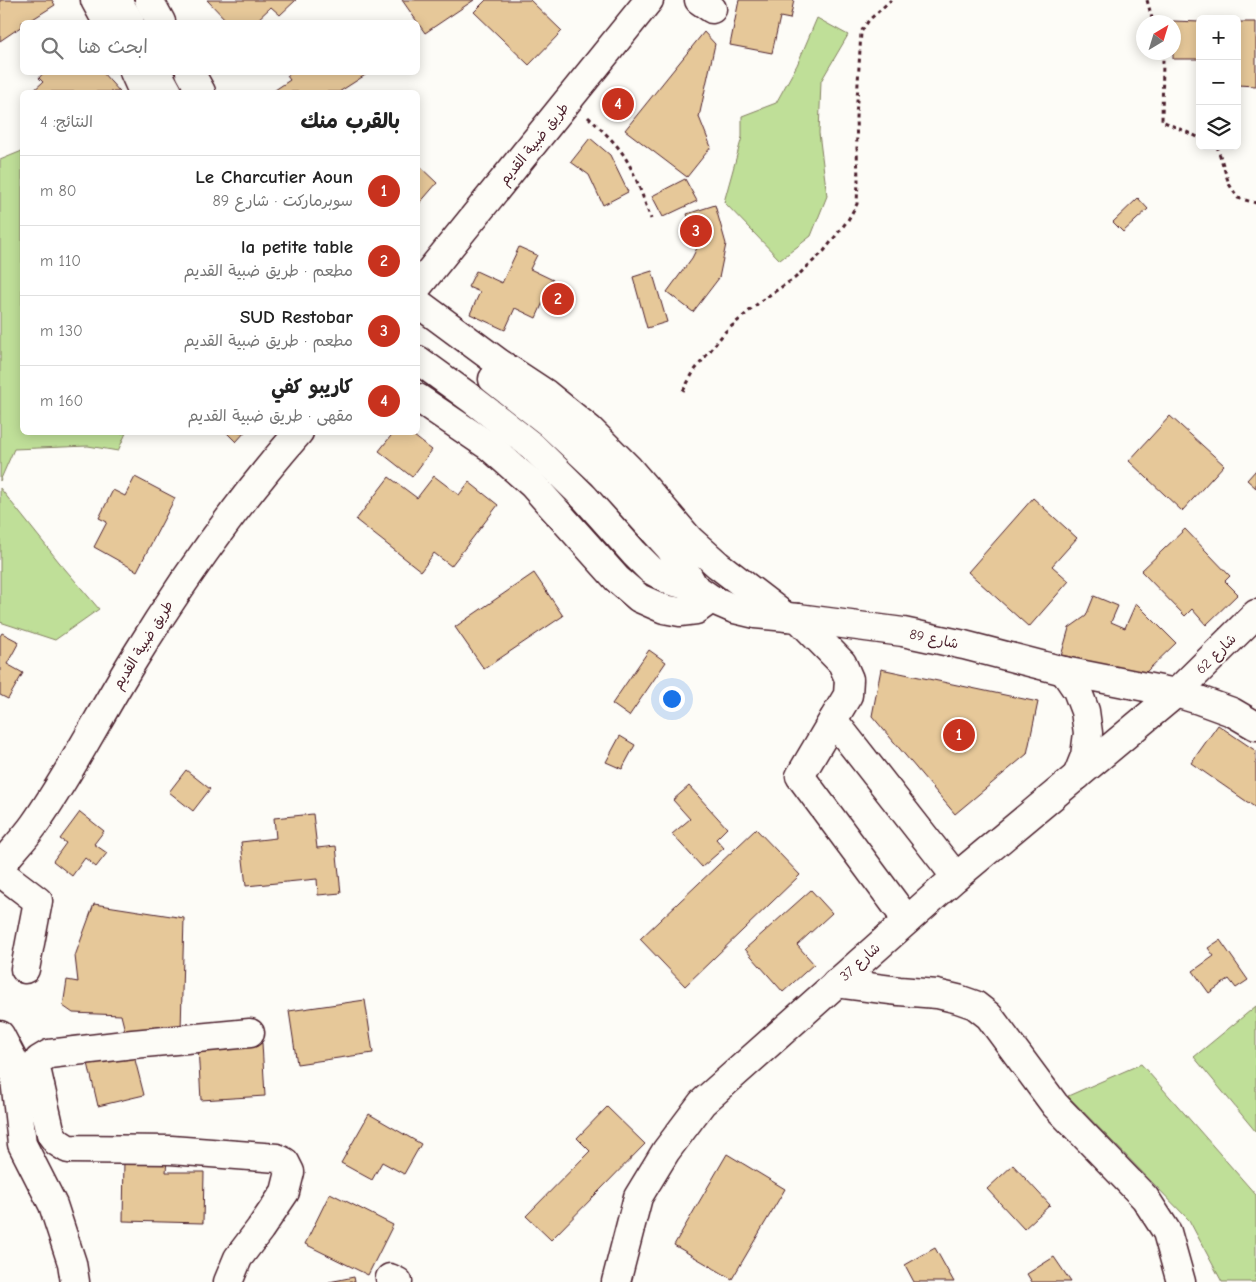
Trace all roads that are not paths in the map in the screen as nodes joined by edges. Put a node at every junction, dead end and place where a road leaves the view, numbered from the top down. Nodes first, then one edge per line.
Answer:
1 (95, 0) edge
2 (117, 0) edge
3 (149, 0) edge
4 (169, 0) edge
5 (649, 0) edge
6 (106, 20) edge
7 (129, 20) edge
8 (160, 20) edge
9 (180, 20) edge
10 (135, 75) edge
11 (159, 75) edge
12 (192, 75) edge
13 (208, 75) edge
14 (142, 90) edge
15 (167, 90) edge
16 (200, 90) edge
17 (217, 90) edge
18 (420, 284) edge
19 (420, 304) edge
20 (420, 324) edge
21 (420, 361) edge
22 (420, 399) edge
23 (296, 435) edge
24 (702, 593) junction
25 (1256, 614) edge
26 (792, 618) junction
27 (1064, 671) junction
28 (1176, 693) junction
29 (832, 720) junction
30 (1256, 726) edge
31 (1077, 776) junction
32 (0, 866) edge
33 (0, 872) edge
34 (956, 877) junction
35 (907, 920) junction
36 (25, 969) dead end
37 (836, 983) junction
38 (250, 1034) dead end
39 (0, 1035) edge
40 (75, 1282) edge
41 (228, 1282) edge
42 (616, 1282) edge
43 (1181, 1282) edge

1 - 6 street
2 - 7 street
3 - 8 street
4 - 9 street
5 - 18 street, طريق ضبية القديم
10 - 14 street
11 - 15 street
12 - 16 street
13 - 17 street
19 - 26 street
20 - 24 street
21 - 24 street, شارع 89
22 - 24 street
23 - 32 street, طريق ضبية القديم
24 - 26 street, شارع 89
25 - 28 street, شارع 62
26 - 27 street, شارع 89
26 - 29 street
27 - 28 street, شارع 89
27 - 31 street
28 - 30 street, شارع 89
28 - 31 street, شارع 37
29 - 34 street
29 - 35 street
31 - 34 street, شارع 37
33 - 36 street
34 - 35 street, شارع 37
35 - 37 street, شارع 37
37 - 42 street, شارع 37
37 - 43 street
38 - 41 street
39 - 40 street

